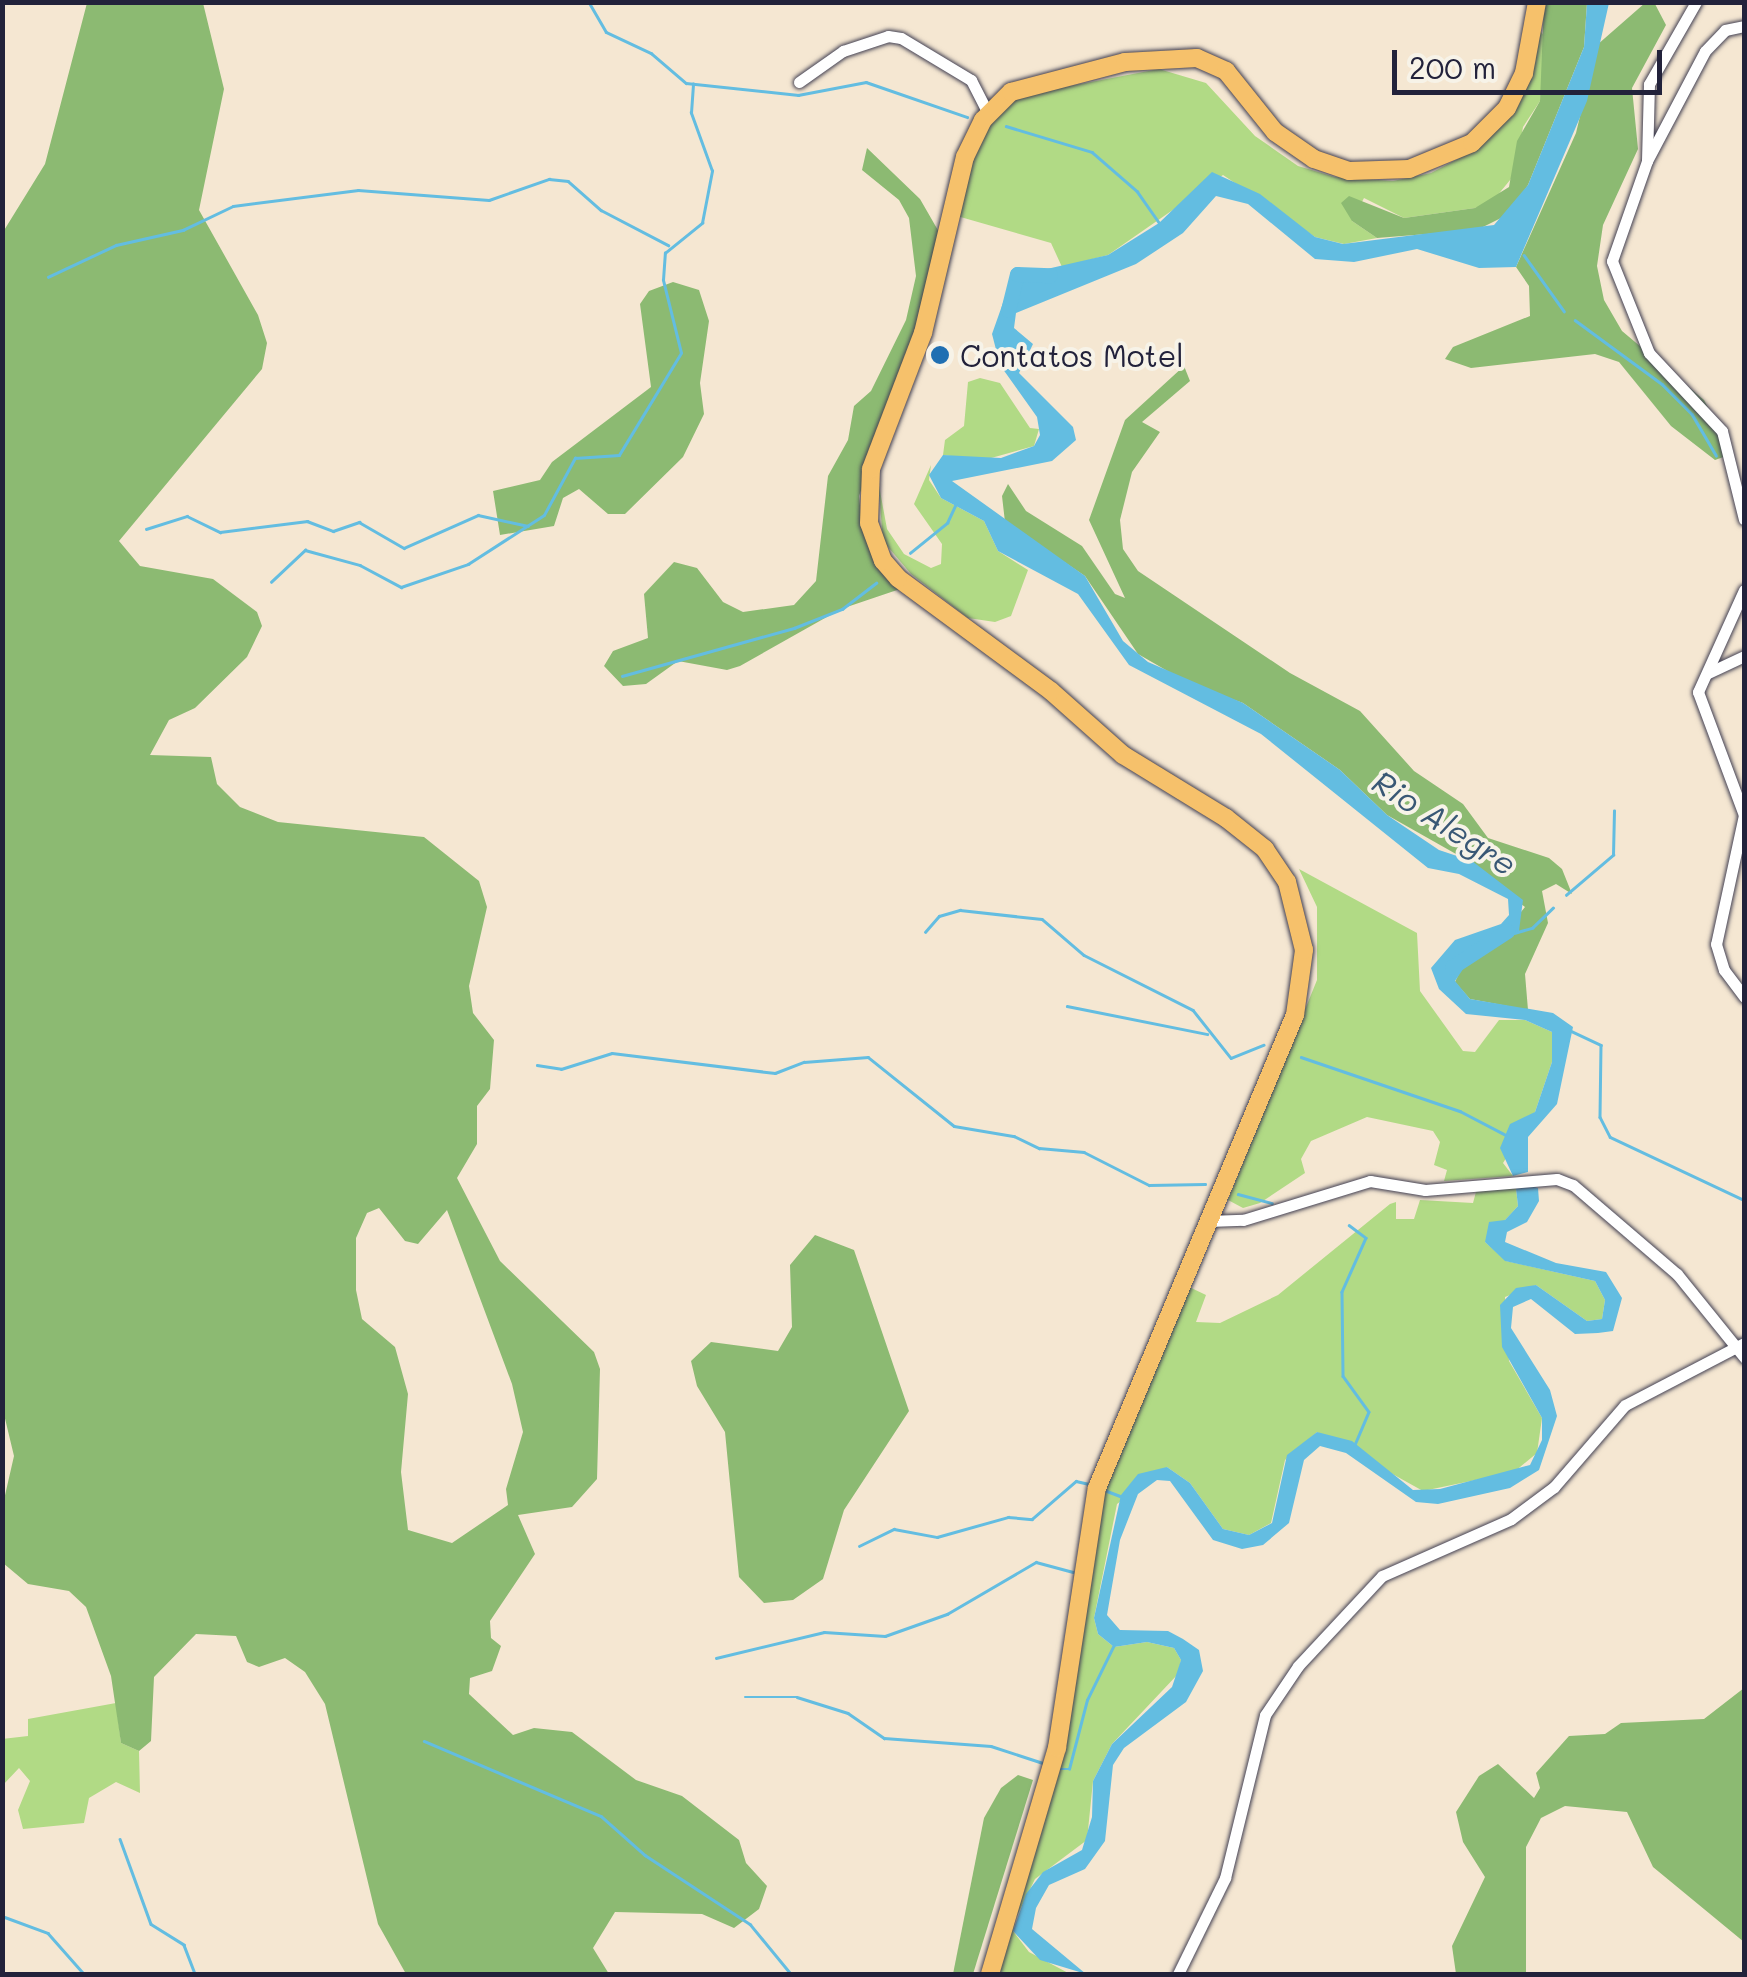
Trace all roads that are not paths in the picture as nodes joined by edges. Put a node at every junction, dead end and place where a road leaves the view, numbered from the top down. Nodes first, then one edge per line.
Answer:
1 (1537, 2) edge
2 (1696, 2) edge
3 (1744, 26) edge
4 (799, 82) dead end
5 (988, 114) junction
6 (1647, 161) junction
7 (1744, 519) edge
8 (1744, 590) edge
9 (1723, 647) junction
10 (1741, 657) edge
11 (1702, 676) junction
12 (1744, 997) edge
13 (1208, 1221) junction
14 (1742, 1349) edge
15 (990, 1974) edge
16 (1178, 1974) edge

1 - 5 highway
2 - 6 street
3 - 6 street
4 - 5 street
5 - 13 highway
6 - 7 street
8 - 9 street
9 - 10 street
9 - 11 street
10 - 11 street
11 - 12 street
13 - 14 street
13 - 15 highway
14 - 16 street

